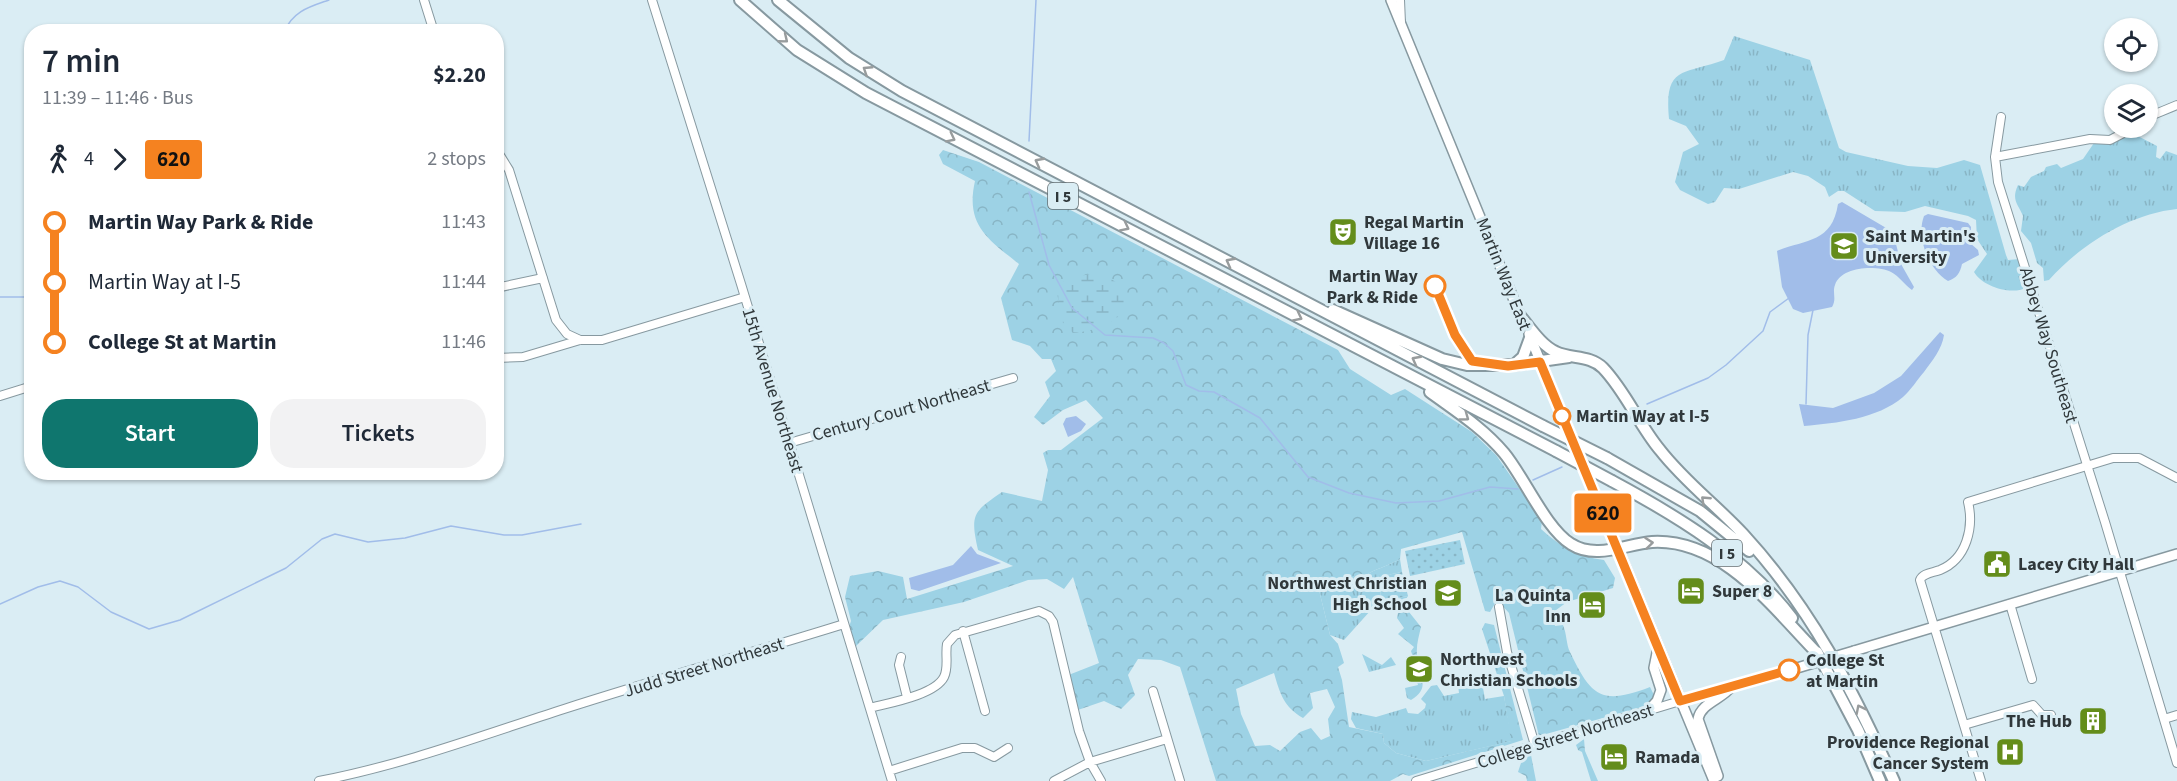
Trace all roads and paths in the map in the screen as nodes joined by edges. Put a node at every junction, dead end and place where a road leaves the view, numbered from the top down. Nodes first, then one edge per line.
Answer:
1 (424, 0) edge
2 (652, 0) edge
3 (740, 0) edge
4 (778, 0) edge
5 (1391, 0) edge
6 (1401, 0) edge
7 (432, 24) edge
8 (1401, 24) junction
9 (2177, 105) edge
10 (2158, 113) edge
11 (2001, 117) dead end
12 (2114, 138) edge
13 (1995, 157) junction
14 (504, 159) edge
15 (543, 278) junction
16 (504, 286) edge
17 (745, 297) junction
18 (1320, 309) junction
19 (1521, 317) junction
20 (1530, 338) junction
21 (580, 340) junction
22 (1575, 356) junction
23 (504, 357) edge
24 (1540, 362) junction
25 (1513, 365) junction
26 (1400, 370) junction
27 (1013, 378) dead end
28 (24, 389) edge
29 (0, 396) edge
30 (789, 442) junction
31 (2088, 465) junction
32 (2177, 478) edge
33 (1618, 550) junction
34 (2177, 554) edge
35 (2120, 571) junction
36 (1773, 574) junction
37 (2010, 604) junction
38 (1499, 607) dead end
39 (844, 624) junction
40 (1934, 627) junction
41 (963, 631) junction
42 (1658, 648) junction
43 (1817, 653) junction
44 (901, 657) dead end
45 (2032, 679) dead end
46 (1731, 687) junction
47 (1153, 691) dead end
48 (907, 697) junction
49 (1680, 701) junction
50 (870, 708) junction
51 (986, 711) dead end
52 (1648, 711) junction
53 (2051, 715) dead end
54 (2177, 716) edge
55 (2164, 720) junction
56 (1964, 725) junction
57 (1167, 739) junction
58 (1535, 745) junction
59 (1008, 748) dead end
60 (1090, 762) junction
61 (2177, 763) edge
62 (889, 771) junction
63 (319, 781) edge
64 (892, 781) edge
65 (1054, 781) edge
66 (1101, 781) edge
67 (1180, 781) edge
68 (1416, 781) edge
69 (1714, 781) edge
70 (1720, 781) edge
71 (1880, 781) edge
72 (1894, 781) edge
73 (1981, 781) edge

1 - 7 street
2 - 17 street, 15th Avenue Northeast
3 -> 26 highway, I 5
18 -> 4 highway, I 5
5 - 8 main road, Martin Way East
6 - 8 street
8 - 19 main road, Martin Way East
9 - 10 street
11 - 13 street, Abbey Way Southeast
12 - 13 street
13 - 31 street, Abbey Way Southeast
14 - 15 street
15 - 16 street
15 - 21 street
17 - 21 street
17 - 30 street, 15th Avenue Northeast
18 - 25 highway
36 -> 18 highway, I 5, bridge
19 - 20 main road, Martin Way East
19 - 22 highway
20 - 24 main road, Martin Way East
20 - 25 highway
21 - 23 street
22 - 24 highway
36 -> 22 highway
24 - 25 highway
24 - 33 main road, Martin Way East
26 -> 33 highway
26 - 43 highway, I 5, bridge
27 - 30 street, Century Court Northeast
28 - 29 street
30 - 39 street, 15th Avenue Northeast
31 - 32 street
31 - 35 street, Abbey Way Southeast
31 - 40 street
33 - 42 main road, Martin Way East
33 -> 43 highway
34 - 35 main road
35 - 37 main road
35 - 55 street, Abbey Way Southeast
72 -> 36 highway, I 5
37 - 40 main road
37 - 45 street
38 - 58 street
39 - 50 street, 15th Avenue Northeast
39 - 63 street, Judd Street Northeast
40 - 46 main road, bridge
40 - 56 street
41 - 48 street
41 - 51 street
41 - 60 street
42 - 49 main road, Martin Way East
42 - 52 main road
43 - 71 highway, I 5
44 - 48 street
46 - 49 main road
46 - 70 main road
47 - 57 street
48 - 50 street
49 - 52 street, College Street Northeast
49 - 69 main road, Martin Way East
50 - 62 street, 15th Avenue Northeast
52 - 58 street, College Street Northeast
53 - 56 street
54 - 55 street
55 - 61 street, Abbey Way Southeast
56 - 73 street
57 - 60 street
57 - 67 street
58 - 68 street, College Street Northeast
59 - 62 street
60 - 65 street
60 - 66 street
62 - 64 street, 15th Avenue Northeast

